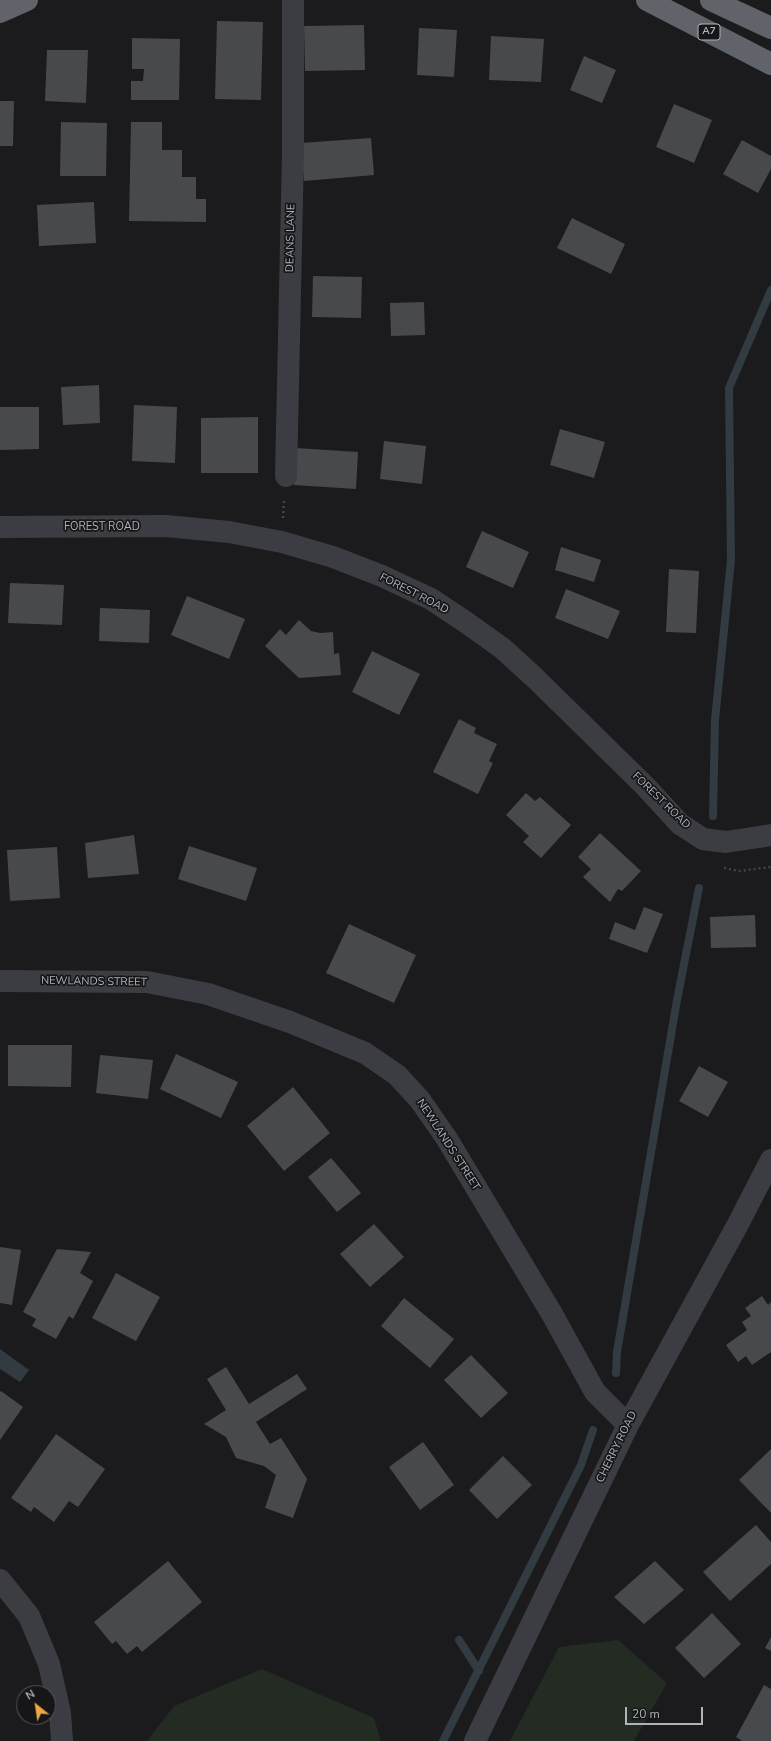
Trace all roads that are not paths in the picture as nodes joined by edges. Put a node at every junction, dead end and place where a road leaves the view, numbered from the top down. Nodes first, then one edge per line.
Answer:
1 (27, 0) edge
2 (293, 0) edge
3 (647, 0) edge
4 (711, 0) edge
5 (0, 12) edge
6 (771, 28) edge
7 (771, 64) edge
8 (286, 476) road end
9 (0, 527) edge
10 (771, 835) edge
11 (0, 981) edge
12 (771, 1160) edge
13 (628, 1425) junction
14 (0, 1580) edge
15 (62, 1741) edge
16 (475, 1741) edge

1 - 5 highway
2 - 8 street, DEANS LANE
3 - 7 highway, A7
4 - 6 highway
9 - 10 street, FOREST ROAD
11 - 13 street, NEWLANDS STREET
12 - 13 street, CHERRY ROAD
13 - 16 street, CHERRY ROAD
14 - 15 street

